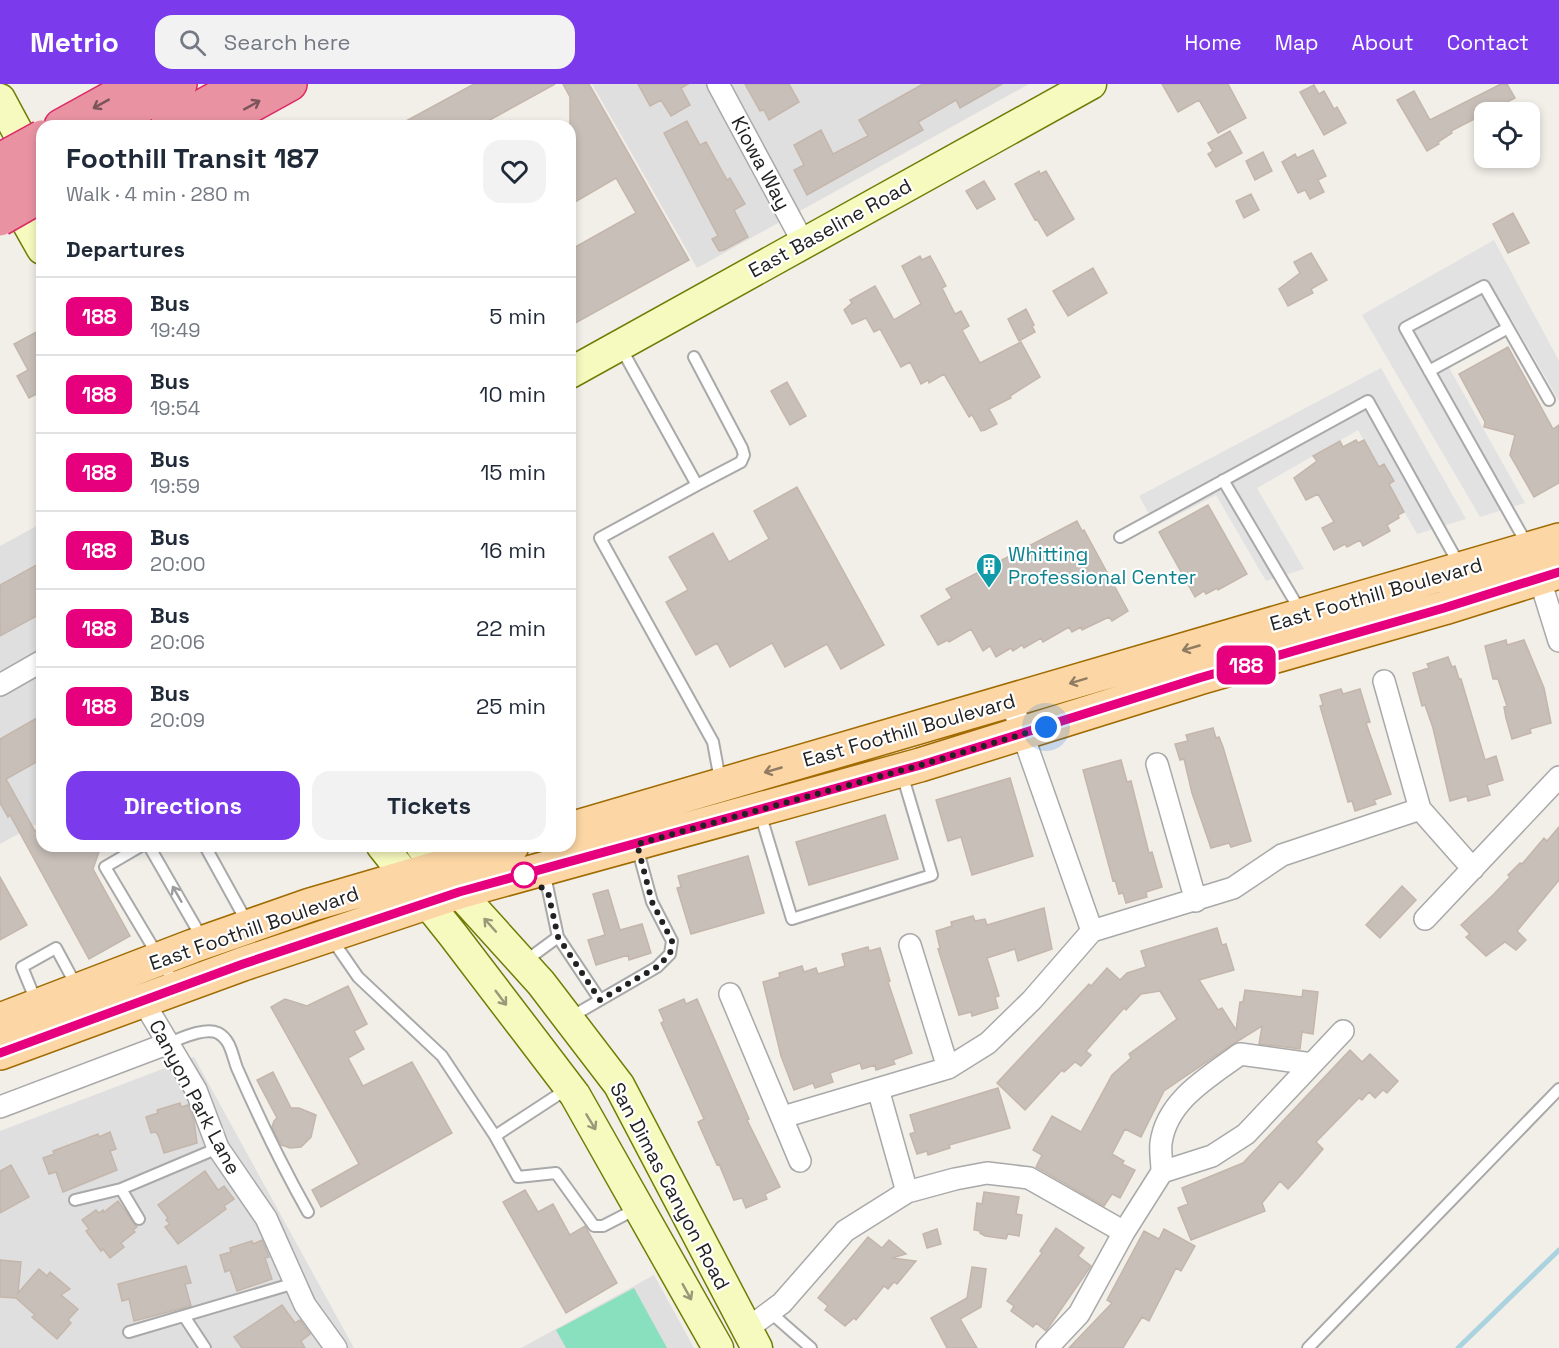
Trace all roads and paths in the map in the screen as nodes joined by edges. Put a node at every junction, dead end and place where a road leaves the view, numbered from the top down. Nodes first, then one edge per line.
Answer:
1 (137, 84) edge
2 (180, 84) edge
3 (242, 84) edge
4 (290, 84) edge
5 (718, 84) edge
6 (1091, 84) edge
7 (0, 99) edge
8 (72, 120) edge
9 (116, 120) edge
10 (178, 120) edge
11 (224, 120) edge
12 (36, 140) edge
13 (0, 160) edge
14 (36, 165) edge
15 (36, 165) edge
16 (0, 174) edge
17 (0, 185) edge
18 (36, 198) edge
19 (0, 219) edge
20 (36, 223) edge
21 (36, 238) edge
22 (803, 242) junction
23 (0, 243) edge
24 (1508, 328) junction
25 (620, 345) junction
26 (694, 357) dead end
27 (576, 370) edge
28 (1430, 371) junction
29 (1549, 400) dead end
30 (1223, 480) junction
31 (697, 485) junction
32 (1120, 537) dead end
33 (1547, 560) edge
34 (1462, 569) junction
35 (1303, 615) junction
36 (1559, 641) edge
37 (36, 664) edge
38 (1384, 681) dead end
39 (0, 685) edge
40 (1011, 701) junction
41 (1024, 734) junction
42 (1157, 764) dead end
43 (902, 771) junction
44 (1559, 777) edge
45 (721, 785) junction
46 (1420, 809) junction
47 (759, 810) junction
48 (576, 827) edge
49 (637, 844) junction
50 (131, 852) edge
51 (152, 852) edge
52 (208, 852) edge
53 (387, 852) edge
54 (467, 852) edge
55 (429, 857) edge
56 (1473, 868) junction
57 (543, 870) junction
58 (416, 891) junction
59 (459, 892) junction
60 (1196, 901) junction
61 (1425, 919) dead end
62 (250, 927) junction
63 (1092, 931) junction
64 (330, 935) junction
65 (558, 937) junction
66 (910, 945) dead end
67 (212, 958) junction
68 (159, 959) junction
69 (523, 963) junction
70 (178, 988) junction
71 (78, 990) junction
72 (730, 994) dead end
73 (600, 1000) junction
74 (143, 1001) junction
75 (2, 1015) edge
76 (568, 1019) junction
77 (45, 1020) junction
78 (1343, 1031) dead end
79 (169, 1043) junction
80 (0, 1053) edge
81 (1312, 1064) junction
82 (948, 1068) junction
83 (569, 1087) junction
84 (878, 1089) junction
85 (1559, 1089) edge
86 (0, 1107) edge
87 (783, 1116) junction
88 (495, 1136) junction
89 (218, 1148) junction
90 (800, 1161) dead end
91 (1162, 1172) junction
92 (121, 1189) junction
93 (907, 1192) junction
94 (75, 1200) dead end
95 (640, 1207) junction
96 (308, 1212) dead end
97 (139, 1219) dead end
98 (1124, 1232) junction
99 (295, 1283) junction
100 (771, 1313) junction
101 (184, 1316) junction
102 (129, 1332) dead end
103 (752, 1339) edge
104 (205, 1348) edge
105 (336, 1348) edge
106 (718, 1348) edge
107 (811, 1348) edge
108 (1047, 1348) edge
109 (1308, 1348) edge

1 -> 8 highway
2 - 9 highway
3 - 10 highway
11 -> 4 highway
5 - 22 street, Kiowa Way
6 - 22 street, East Baseline Road
7 - 14 street
12 - 13 highway, bridge
15 - 17 highway, bridge
16 - 21 street
18 - 19 highway, bridge
20 - 23 highway
22 - 25 street, East Baseline Road
24 - 28 lane
24 - 28 lane
24 - 29 lane
25 - 27 street, East Baseline Road
25 - 31 lane
26 - 31 lane
28 - 33 lane
30 - 32 lane
30 - 34 lane
30 - 35 lane
31 - 45 lane
33 - 34 main road, East Foothill Boulevard
33 - 36 street
33 - 41 main road, East Foothill Boulevard
34 - 35 main road, East Foothill Boulevard
35 -> 40 main road, East Foothill Boulevard
37 - 39 street
38 - 46 street
40 - 41 street
40 -> 45 main road, East Foothill Boulevard
41 - 43 main road, East Foothill Boulevard
41 - 63 street
42 - 60 street
43 - 47 main road, East Foothill Boulevard
43 - 47 lane
44 - 56 street
45 - 48 main road, East Foothill Boulevard
46 - 56 street
46 - 60 street
47 - 49 main road, East Foothill Boulevard
49 - 57 main road, East Foothill Boulevard
49 - 73 lane
50 - 68 lane
67 -> 51 lane
52 - 62 lane
53 - 58 street, San Dimas Canyon Road
54 - 55 main road, East Foothill Boulevard
55 - 58 main road, East Foothill Boulevard
55 - 59 street, San Dimas Canyon Road
56 - 61 street
57 - 59 main road, East Foothill Boulevard
57 - 65 lane
58 - 59 main road, East Foothill Boulevard
58 - 62 main road, East Foothill Boulevard
58 - 64 main road, East Foothill Boulevard
58 -> 83 street, San Dimas Canyon Road
69 -> 59 street, San Dimas Canyon Road
60 - 63 street
62 - 67 main road, East Foothill Boulevard
63 - 82 street
64 - 67 main road, East Foothill Boulevard
64 - 88 lane
65 - 69 lane
65 - 73 lane
66 - 82 street
67 - 68 main road, East Foothill Boulevard
67 - 70 main road, East Foothill Boulevard
68 - 70 lane
68 - 71 main road, East Foothill Boulevard
69 - 76 street, San Dimas Canyon Road
70 - 74 main road, East Foothill Boulevard
71 - 77 main road, East Foothill Boulevard
71 - 77 lane
72 - 87 street
73 - 76 lane
74 - 77 main road, East Foothill Boulevard
74 - 79 street, Canyon Park Lane
75 - 77 main road, East Foothill Boulevard
76 - 103 street, San Dimas Canyon Road
77 - 80 main road, East Foothill Boulevard
78 - 81 street
79 - 86 street
79 - 89 street, Canyon Park Lane
79 - 96 lane
81 - 91 street
81 - 91 street
82 - 84 street
83 - 88 lane
83 -> 95 street, San Dimas Canyon Road
84 - 87 street
84 - 93 street
85 - 109 lane
87 - 90 street
88 - 95 lane
89 - 92 lane
89 - 99 street, Canyon Park Lane
91 - 98 street
92 - 94 lane
92 - 97 lane
93 - 98 street
93 - 100 street
95 -> 106 street, San Dimas Canyon Road
98 - 108 street
99 - 101 lane
99 - 105 street, Canyon Park Lane
100 - 103 street
100 - 107 lane
101 - 102 lane
101 - 104 lane

